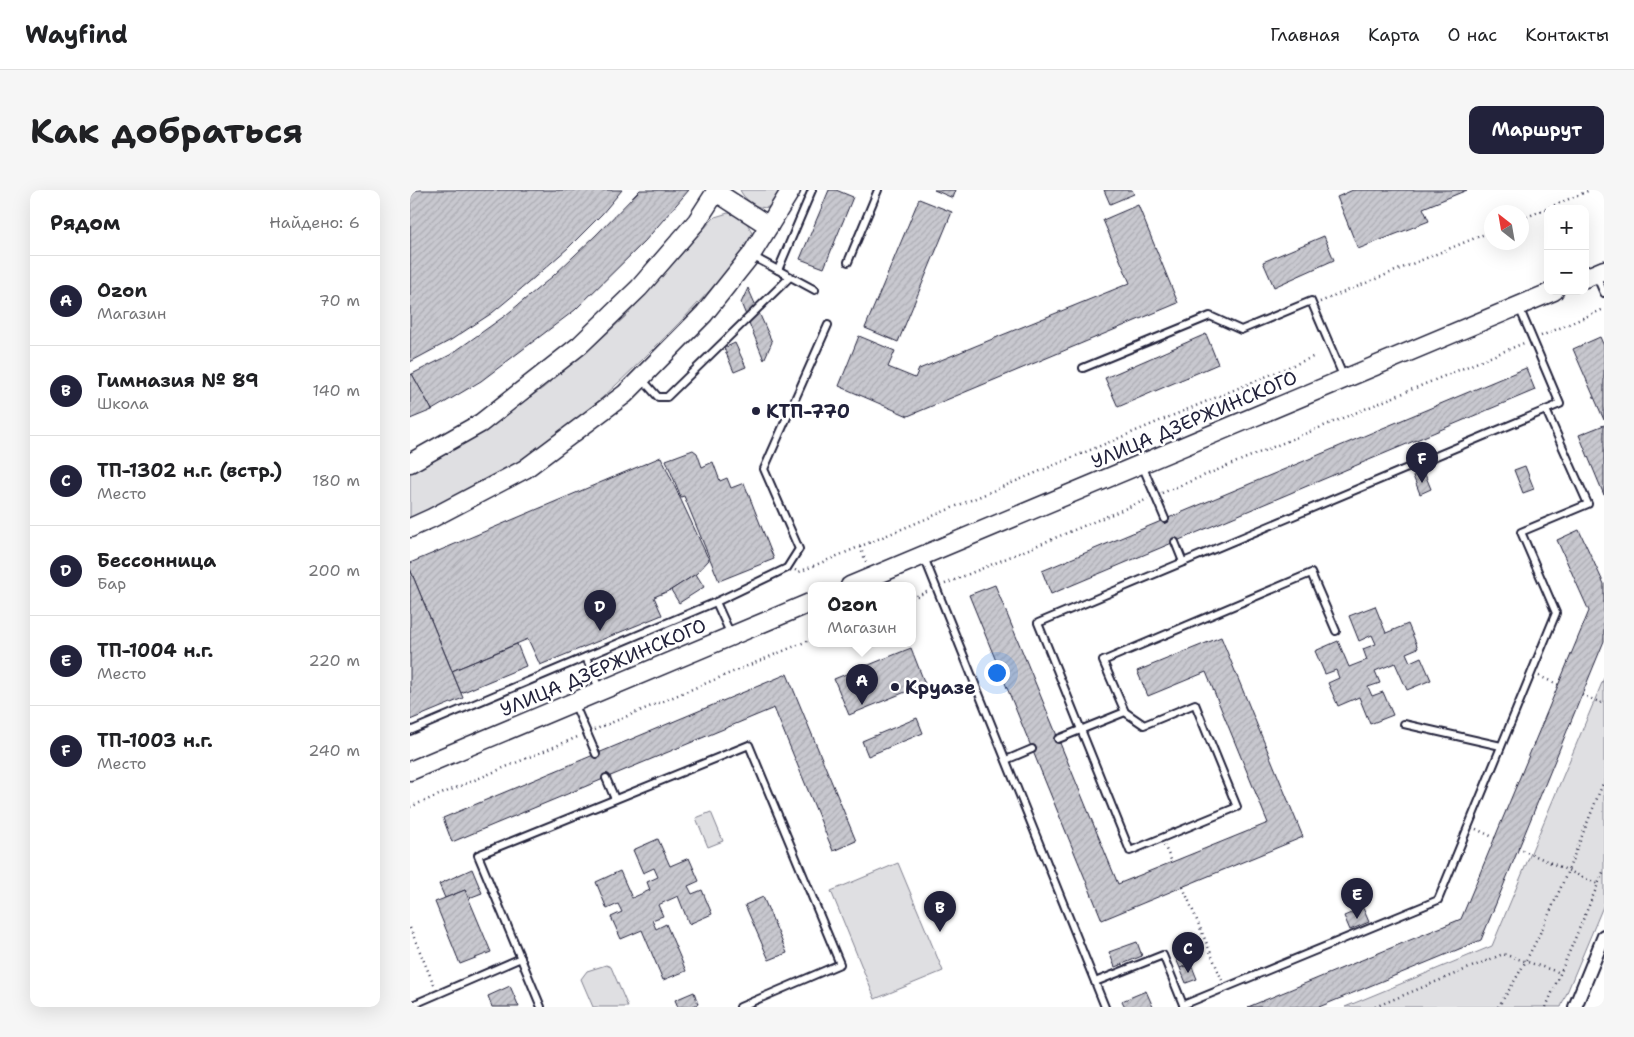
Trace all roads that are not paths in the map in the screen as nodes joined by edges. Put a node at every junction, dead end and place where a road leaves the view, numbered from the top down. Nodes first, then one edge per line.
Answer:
1 (791, 190) edge
2 (812, 190) edge
3 (878, 190) edge
4 (717, 191) edge
5 (770, 226) junction
6 (751, 255) junction
7 (848, 262) dead end
8 (778, 270) junction
9 (1595, 274) edge
10 (790, 277) junction
11 (815, 290) dead end
12 (1604, 293) edge
13 (1544, 295) edge
14 (1518, 306) junction
15 (828, 325) dead end
16 (1083, 368) dead end
17 (641, 378) junction
18 (1344, 379) junction
19 (1546, 410) junction
20 (410, 463) edge
21 (1142, 464) junction
22 (1165, 519) dead end
23 (410, 528) edge
24 (1175, 542) dead end
25 (923, 556) junction
26 (1183, 562) junction
27 (860, 582) edge
28 (716, 602) junction
29 (808, 604) edge
30 (1336, 631) dead end
31 (731, 636) junction
32 (586, 657) junction
33 (600, 691) junction
34 (574, 702) junction
35 (1124, 712) junction
36 (1404, 724) dead end
37 (1080, 730) junction
38 (410, 731) edge
39 (1058, 739) dead end
40 (1501, 746) junction
41 (1032, 749) dead end
42 (596, 754) dead end
43 (1006, 760) junction
44 (410, 770) edge
45 (606, 778) dead end
46 (615, 800) junction
47 (1604, 936) edge
48 (521, 958) junction
49 (1095, 982) junction
50 (410, 1006) edge
51 (1183, 1006) edge
52 (541, 1007) edge
53 (740, 1007) edge
54 (1105, 1007) edge
55 (1575, 1007) edge

1 - 5 main road
2 - 8 lane
3 - 7 lane
4 - 5 main road
4 - 20 main road
5 - 6 main road
6 - 8 lane
6 - 17 main road
8 - 10 lane
9 - 12 lane
10 - 11 lane
10 - 17 lane
13 - 14 main road, УЛИЦА ДЗЕРЖИНСКОГО
14 - 18 main road, УЛИЦА ДЗЕРЖИНСКОГО
14 - 19 lane
15 - 28 lane
16 - 18 lane
17 - 23 main road
18 - 21 main road, УЛИЦА ДЗЕРЖИНСКОГО
19 - 26 lane
19 - 40 lane
21 - 22 lane
21 - 25 main road, УЛИЦА ДЗЕРЖИНСКОГО
24 - 26 lane
25 - 27 main road, УЛИЦА ДЗЕРЖИНСКОГО
25 - 43 lane
26 - 37 lane
28 - 31 lane
28 - 32 lane
29 - 31 main road, УЛИЦА ДЗЕРЖИНСКОГО
30 - 35 lane
31 - 33 main road, УЛИЦА ДЗЕРЖИНСКОГО
32 - 33 lane
32 - 38 lane
33 - 34 main road, УЛИЦА ДЗЕРЖИНСКОГО
34 - 42 lane
34 - 44 main road, УЛИЦА ДЗЕРЖИНСКОГО
35 - 37 lane
35 - 37 lane
36 - 40 lane
37 - 39 lane
40 - 51 lane
41 - 43 lane
43 - 49 lane
45 - 46 lane
46 - 48 lane
46 - 53 lane
47 - 55 street
48 - 50 lane
48 - 52 lane
49 - 51 lane
49 - 54 lane

